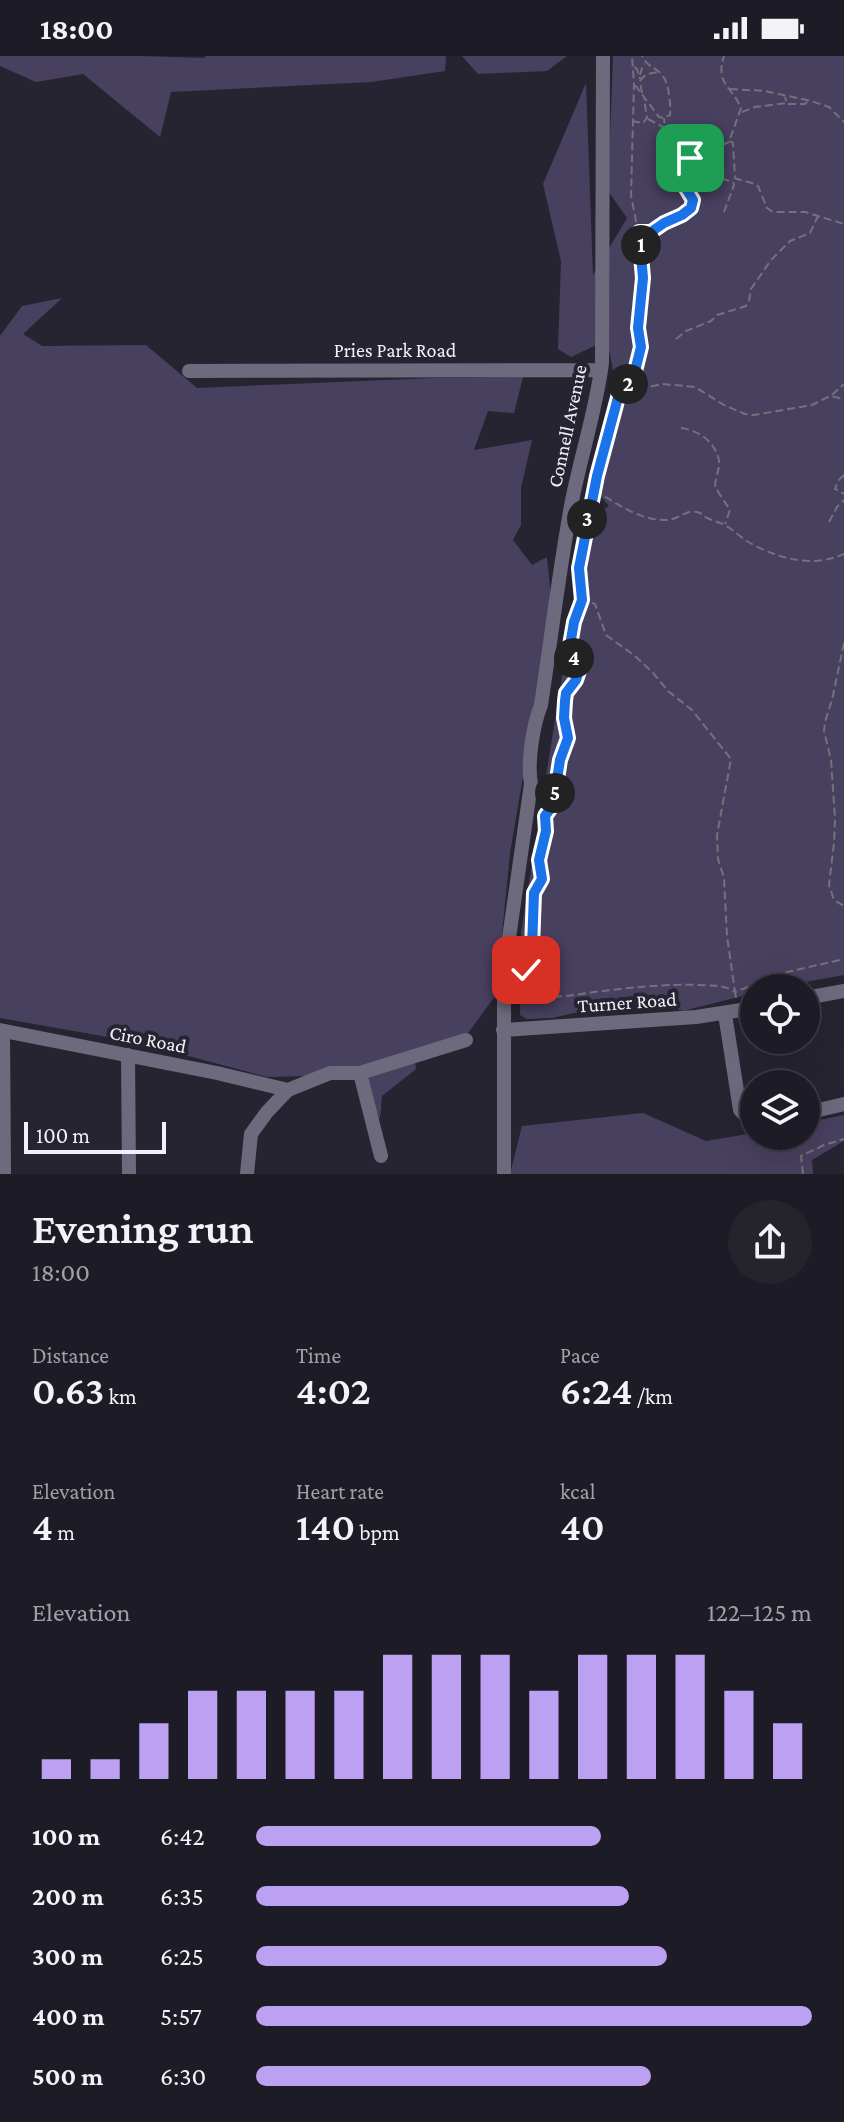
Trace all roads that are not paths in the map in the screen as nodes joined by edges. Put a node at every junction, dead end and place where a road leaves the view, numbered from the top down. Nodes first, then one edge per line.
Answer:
1 (603, 56) edge
2 (601, 370) junction
3 (189, 371) dead end
4 (844, 991) edge
5 (820, 995) edge
6 (740, 1011) edge
7 (732, 1012) junction
8 (503, 1030) junction
9 (1, 1031) edge
10 (466, 1040) dead end
11 (128, 1055) junction
12 (360, 1073) junction
13 (288, 1090) junction
14 (844, 1104) edge
15 (740, 1110) edge
16 (820, 1110) edge
17 (381, 1156) dead end
18 (4, 1174) edge
19 (129, 1174) edge
20 (247, 1174) edge
21 (504, 1174) edge

1 - 2 street, Connell Avenue
2 - 3 street, Pries Park Road
2 - 8 street, Connell Avenue
4 - 5 street
6 - 7 street, Turner Road
7 - 8 street, Turner Road
7 - 15 street
8 - 21 street, Connell Avenue
9 - 11 street, Ciro Road
9 - 18 street
10 - 12 street
11 - 13 street, Ciro Road
11 - 19 street
12 - 13 street
12 - 17 street
13 - 20 street
14 - 16 street

